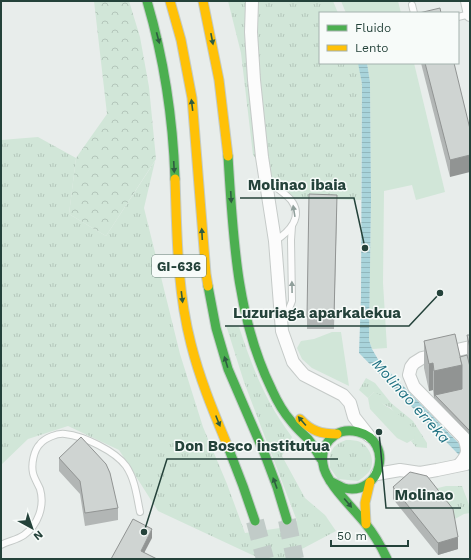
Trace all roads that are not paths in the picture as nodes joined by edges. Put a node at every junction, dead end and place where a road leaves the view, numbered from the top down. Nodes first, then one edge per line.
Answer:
1 (147, 1) edge
2 (170, 1) edge
3 (203, 1) edge
4 (252, 1) edge
5 (467, 1) edge
6 (412, 5) dead end
7 (414, 12) edge
8 (470, 14) edge
9 (459, 17) edge
10 (234, 130) dead end
11 (266, 178) junction
12 (292, 226) junction
13 (275, 241) junction
14 (280, 322) junction
15 (470, 347) edge
16 (275, 374) dead end
17 (294, 409) dead end
18 (354, 417) junction
19 (342, 433) junction
20 (372, 440) junction
21 (379, 452) junction
22 (321, 459) junction
23 (465, 464) edge
24 (400, 470) junction
25 (373, 478) junction
26 (330, 481) junction
27 (140, 512) dead end
28 (287, 520) tunnel mouth
29 (255, 521) tunnel mouth
30 (366, 524) junction
31 (1, 545) edge
32 (387, 559) edge

1 -> 29 street, GI-636
28 -> 2 street, GI-636
3 -> 22 street
4 - 11 street
5 - 8 street
6 - 7 lane
8 - 9 lane
10 - 16 street
12 -> 11 lane
11 - 13 street
12 - 13 lane
14 -> 12 lane
13 - 14 street
14 - 18 street
15 - 23 street
19 -> 17 street
18 - 19 street
18 - 20 street
19 - 20 street
19 - 22 street
20 - 21 street
21 - 24 street
21 - 25 street
22 - 26 street
23 - 24 street
24 - 25 street
25 - 26 street
25 - 30 street
26 -> 30 street
27 - 31 lane
30 - 32 street

